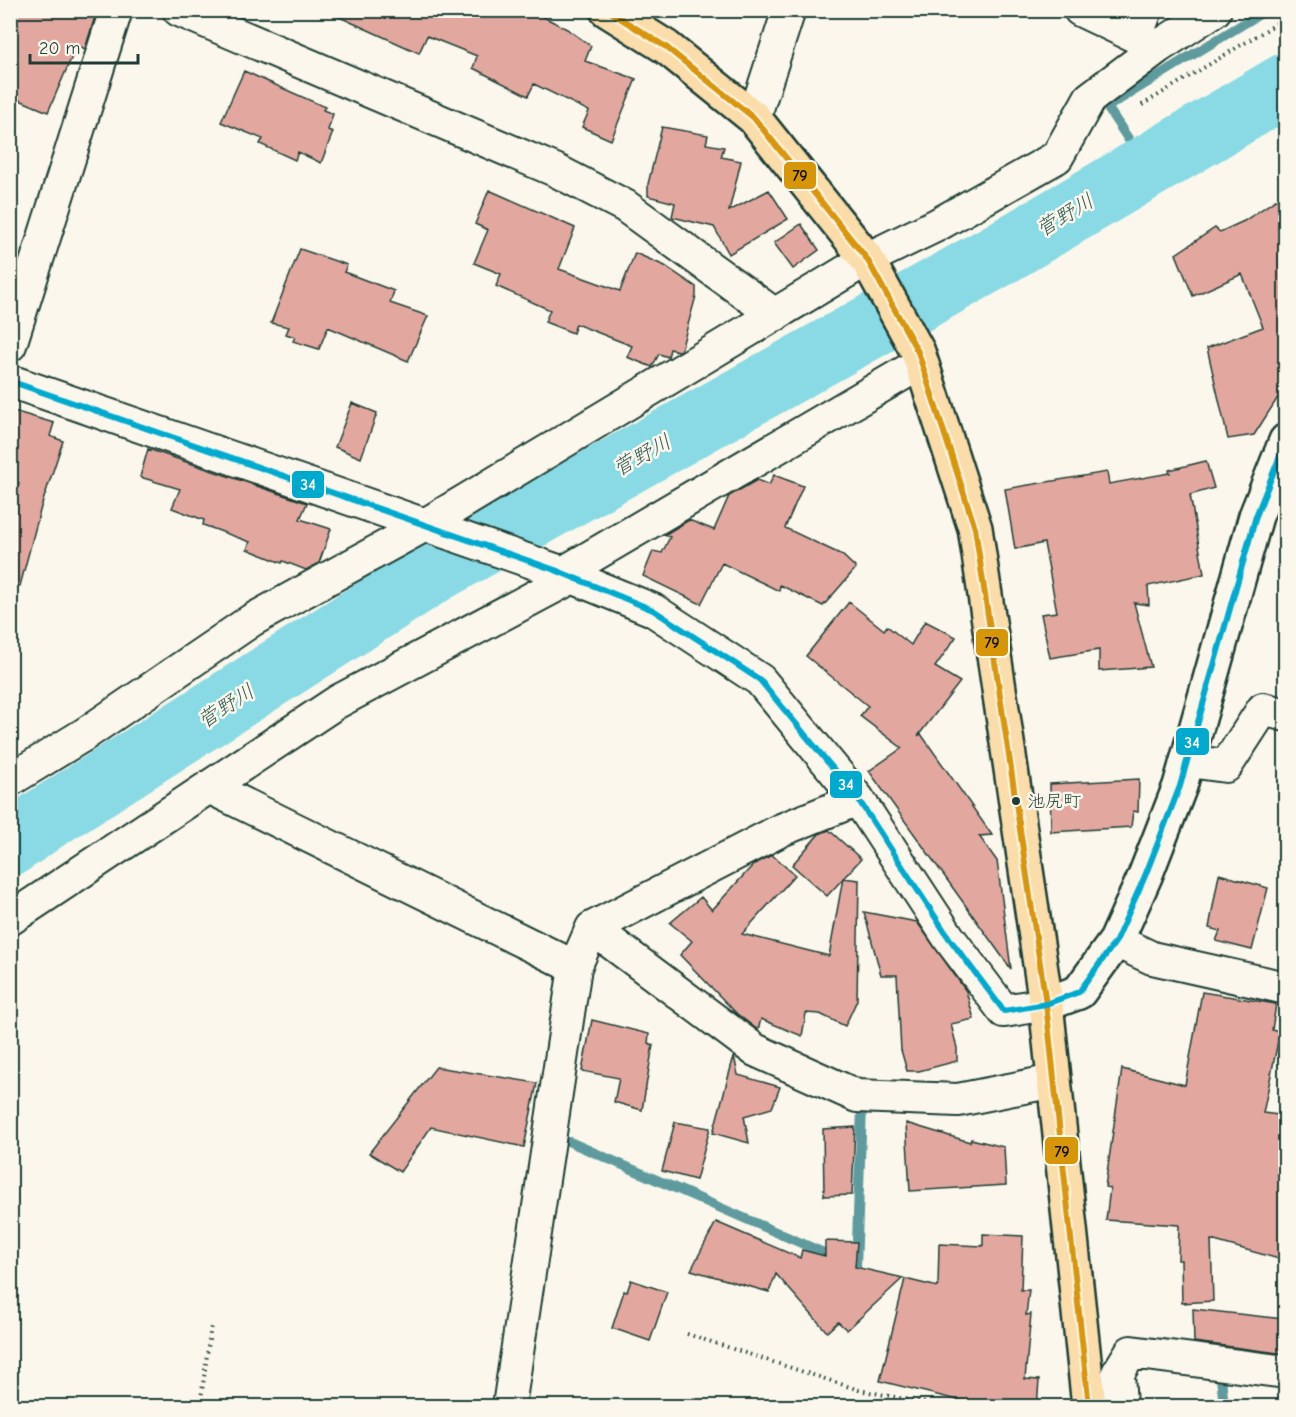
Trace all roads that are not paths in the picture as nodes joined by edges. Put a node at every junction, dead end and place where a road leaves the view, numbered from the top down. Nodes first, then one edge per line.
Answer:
1 (116, 10) edge
2 (179, 10) edge
3 (607, 10) edge
4 (789, 10) edge
5 (1080, 10) edge
6 (1215, 10) edge
7 (1147, 32) edge
8 (754, 118) junction
9 (873, 269) junction
10 (775, 315) junction
11 (10, 345) edge
12 (920, 357) junction
13 (10, 381) edge
14 (1286, 441) edge
15 (432, 528) junction
16 (564, 573) junction
17 (1286, 715) edge
18 (1188, 761) junction
19 (10, 780) edge
20 (209, 786) junction
21 (858, 799) junction
22 (10, 919) edge
23 (592, 928) junction
24 (1116, 941) junction
25 (574, 968) junction
26 (1286, 988) edge
27 (1046, 1004) junction
28 (1054, 1082) junction
29 (1286, 1372) edge
30 (509, 1407) edge
31 (1089, 1407) edge
32 (1120, 1407) edge

1 - 11 street
2 - 10 street
3 - 8 highway
4 - 8 street
5 - 7 street
6 - 7 street
7 - 9 street
8 - 9 highway
9 - 10 street
9 - 12 highway
10 - 15 street
12 - 16 street
12 - 27 highway
13 - 15 street
14 - 18 street
15 - 16 street
15 - 19 street
16 - 20 street
16 - 21 street
17 - 18 street
18 - 24 street
20 - 22 street
20 - 25 street
21 - 23 street
21 - 27 street
23 - 25 street
23 - 28 street
24 - 26 street
24 - 27 street
25 - 30 street
27 - 28 highway
28 - 31 highway
29 - 32 street

